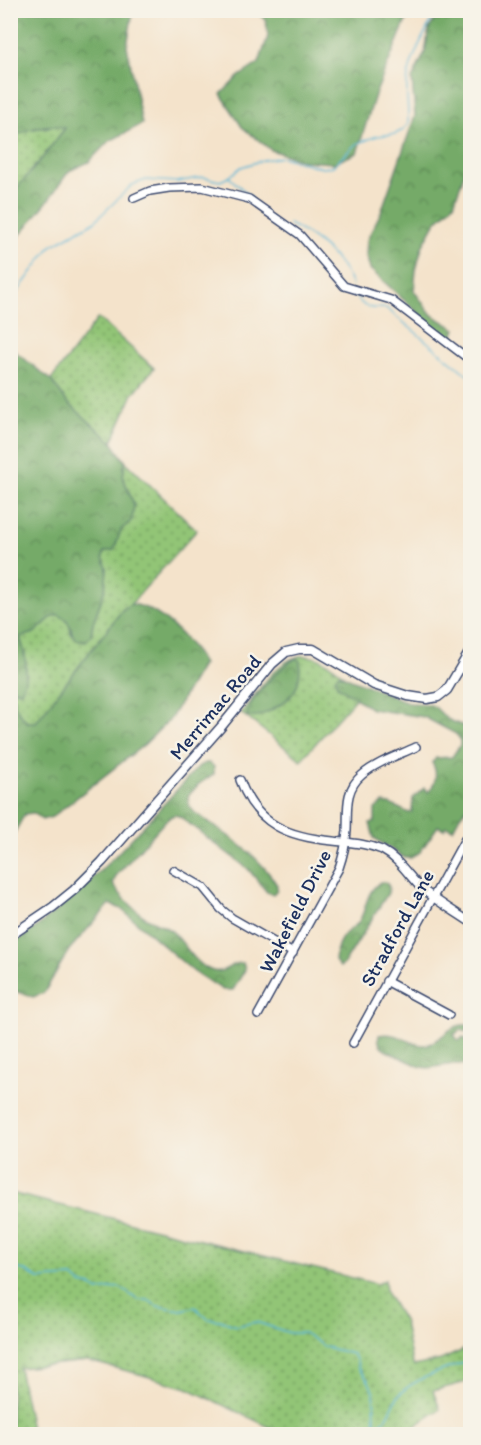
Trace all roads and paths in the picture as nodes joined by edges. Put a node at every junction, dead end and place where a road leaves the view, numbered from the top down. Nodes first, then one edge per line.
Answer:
1 (134, 198) dead end
2 (471, 360) edge
3 (471, 651) edge
4 (416, 747) dead end
5 (240, 780) dead end
6 (471, 830) edge
7 (346, 842) junction
8 (173, 870) dead end
9 (433, 897) junction
10 (471, 921) edge
11 (10, 936) edge
12 (293, 953) junction
13 (386, 981) junction
14 (258, 1015) dead end
15 (449, 1015) dead end
16 (353, 1043) dead end

1 - 2 street
3 - 11 street, Merrimac Road
4 - 7 street, Wakefield Drive
5 - 7 street
6 - 9 street, Stradford Lane
7 - 9 street
7 - 12 street, Wakefield Drive
8 - 12 street
9 - 10 street
9 - 13 street, Stradford Lane
12 - 14 street, Wakefield Drive
13 - 15 street
13 - 16 street, Stradford Lane

